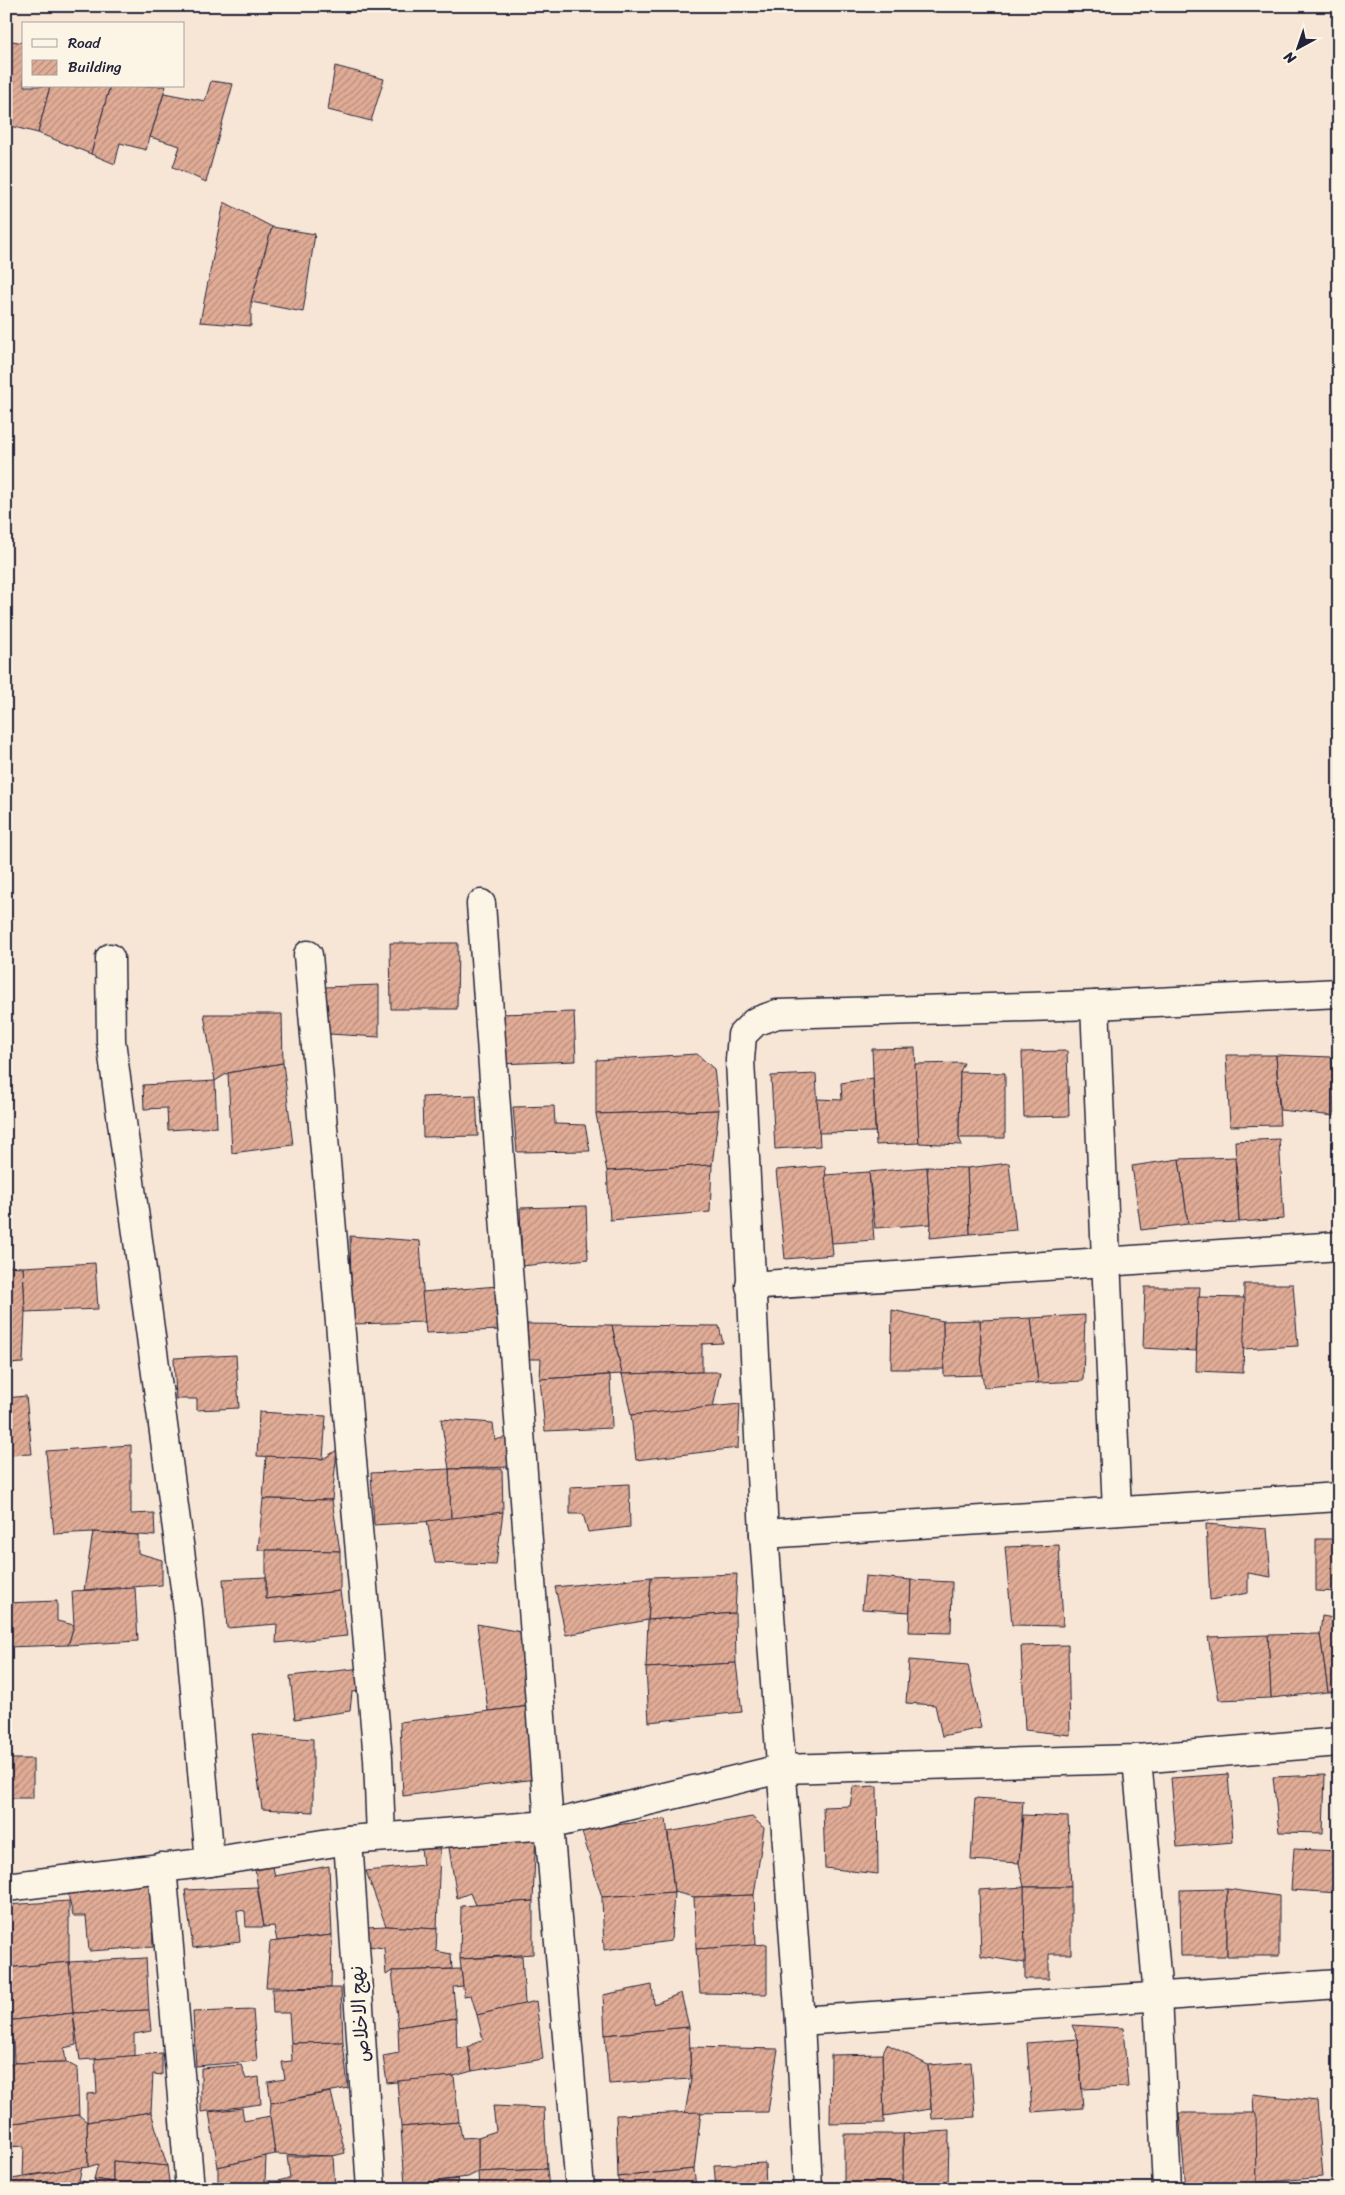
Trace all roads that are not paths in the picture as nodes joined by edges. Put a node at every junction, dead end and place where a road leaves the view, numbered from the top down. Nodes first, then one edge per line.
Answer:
1 (481, 904) dead end
2 (308, 955) dead end
3 (110, 958) dead end
4 (1339, 993) edge
5 (1095, 1005) junction
6 (1339, 1246) edge
7 (1107, 1261) junction
8 (750, 1286) junction
9 (1339, 1497) edge
10 (1117, 1511) junction
11 (764, 1534) junction
12 (1339, 1742) edge
13 (1137, 1759) junction
14 (780, 1769) junction
15 (549, 1825) junction
16 (381, 1837) junction
17 (348, 1840) junction
18 (210, 1862) junction
19 (162, 1867) junction
20 (6, 1887) edge
21 (1339, 1984) edge
22 (1158, 1996) junction
23 (800, 2021) junction
24 (190, 2189) edge
25 (371, 2189) edge
26 (580, 2189) edge
27 (808, 2189) edge
28 (1167, 2189) edge

1 - 15 street
2 - 16 street
3 - 18 street
4 - 5 street
5 - 7 street
5 - 8 street
6 - 7 street
7 - 8 street
7 - 10 street
8 - 11 street
9 - 10 street
10 - 11 street
11 - 14 street
12 - 13 street
13 - 14 street
13 - 22 street
14 - 15 street
14 - 23 street
15 - 16 street
15 - 26 street
16 - 17 street
17 - 18 street
17 - 25 street, نهج الاخلاص
18 - 19 street
19 - 20 street
19 - 24 street
21 - 22 street
22 - 23 street
22 - 28 street
23 - 27 street

